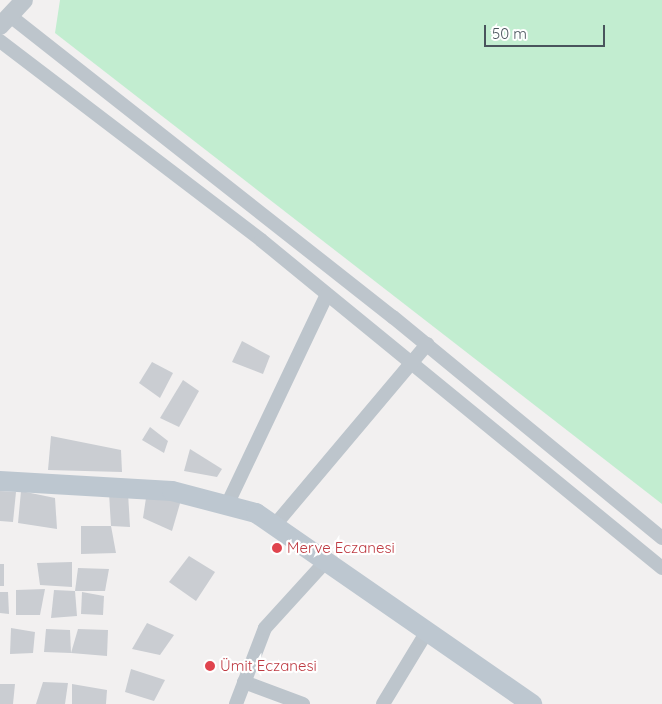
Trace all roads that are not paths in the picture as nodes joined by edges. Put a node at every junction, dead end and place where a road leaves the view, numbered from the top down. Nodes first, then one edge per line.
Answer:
1 (24, 0) edge
2 (3, 12) edge
3 (0, 41) edge
4 (327, 294) junction
5 (427, 344) junction
6 (414, 364) junction
7 (0, 481) edge
8 (226, 505) junction
9 (274, 526) junction
10 (662, 538) edge
11 (325, 562) junction
12 (662, 568) edge
13 (426, 633) junction
14 (244, 682) junction
15 (236, 704) edge
16 (303, 704) edge
17 (383, 704) edge
18 (532, 704) edge

1 - 2 street
2 - 5 street
3 - 4 street
4 - 6 street
4 - 8 street
5 - 6 street
5 - 10 street
6 - 9 street
6 - 12 street
7 - 8 main road
8 - 9 main road
9 - 11 main road
11 - 13 main road
11 - 14 street
13 - 17 street
13 - 18 main road
14 - 15 street
14 - 16 street

